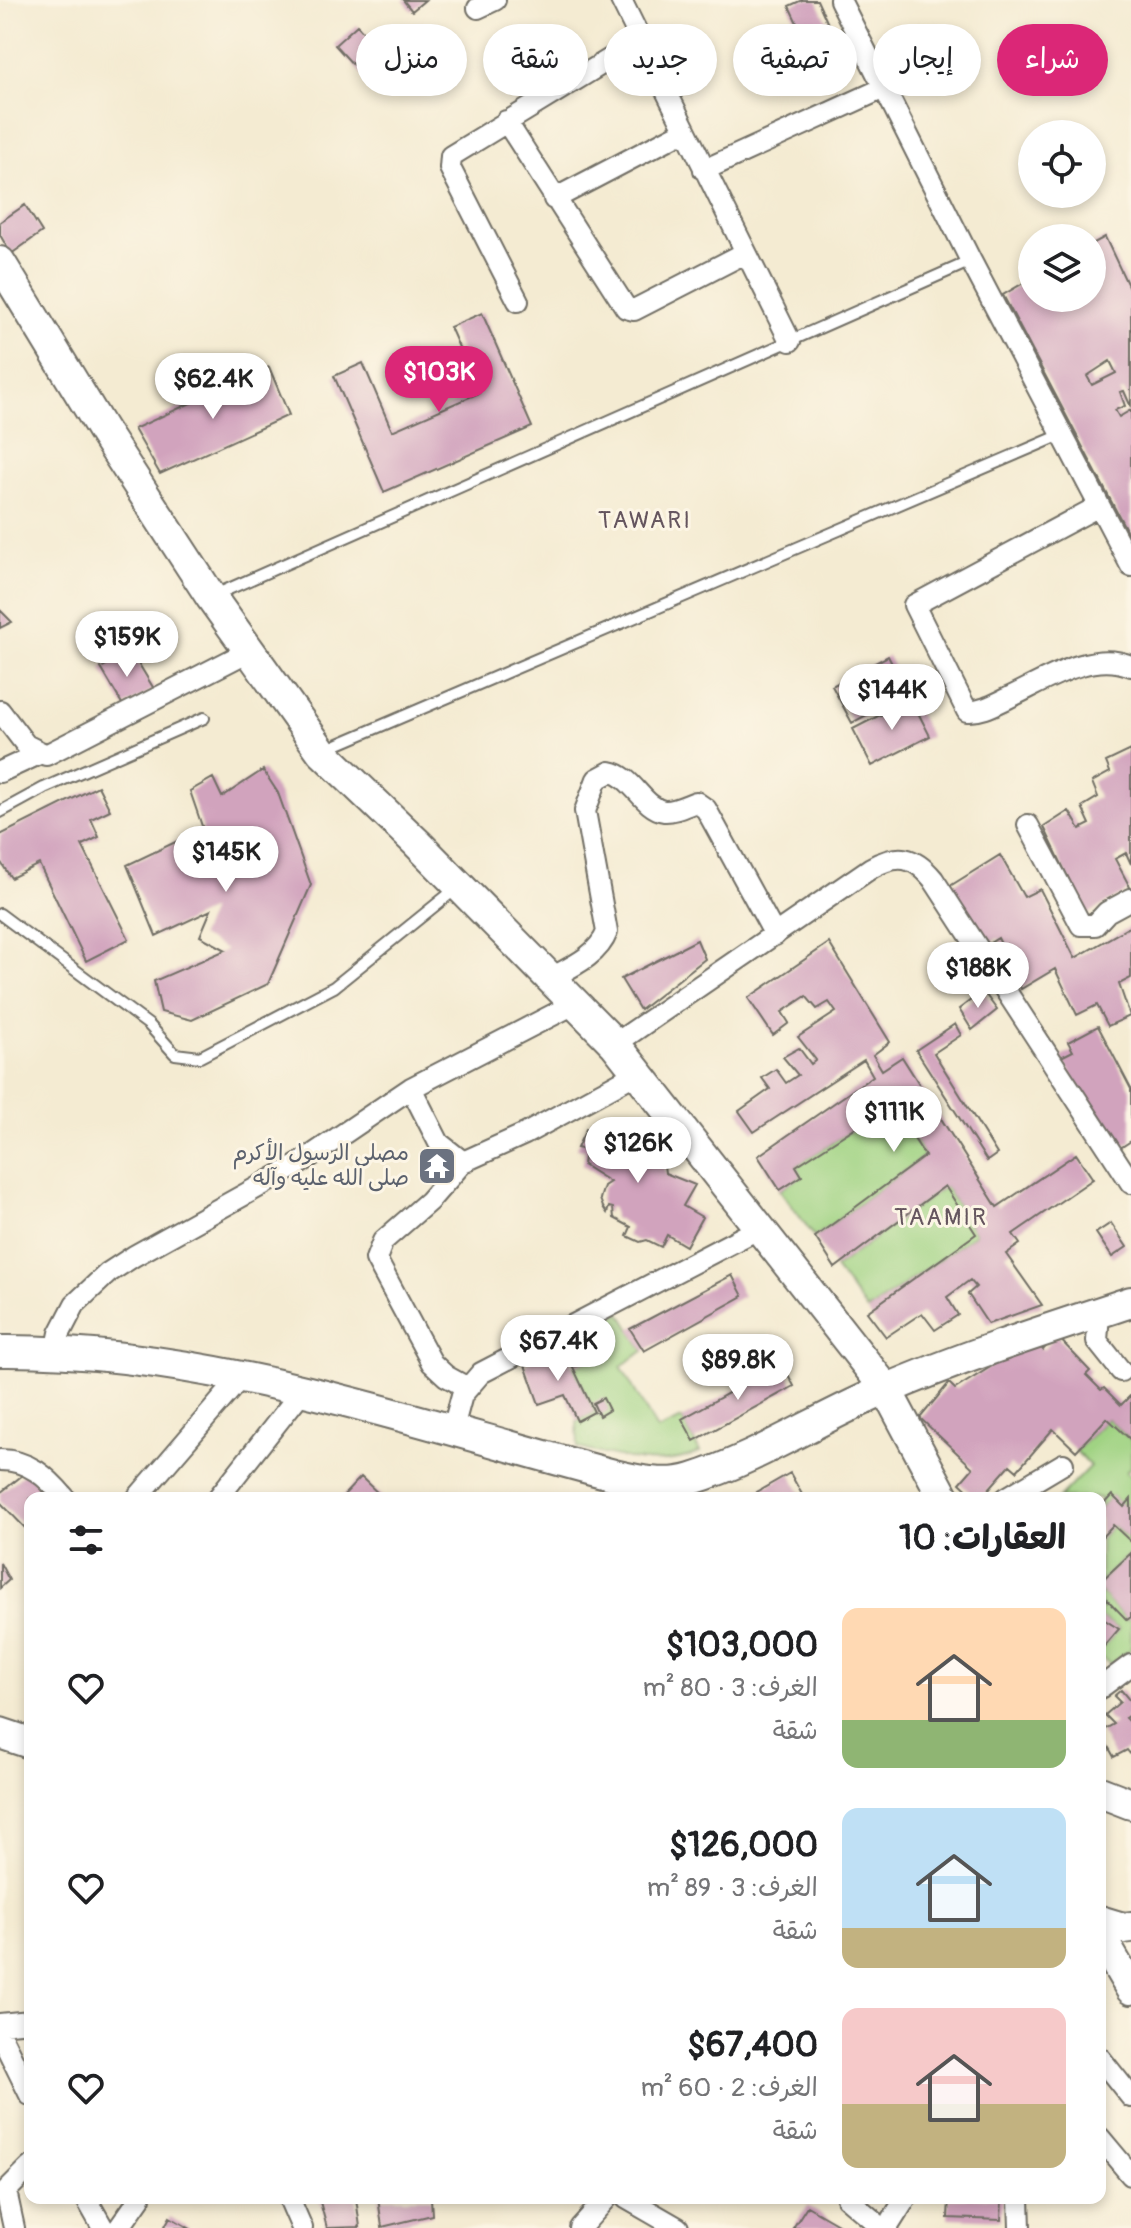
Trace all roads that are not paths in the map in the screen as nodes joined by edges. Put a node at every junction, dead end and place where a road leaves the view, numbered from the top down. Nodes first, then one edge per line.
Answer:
1 (621, 0) edge
2 (840, 0) edge
3 (633, 24) edge
4 (604, 62) edge
5 (873, 66) edge
6 (873, 93) edge
7 (667, 96) edge
8 (888, 96) edge
9 (506, 121) junction
10 (684, 131) junction
11 (704, 170) junction
12 (554, 199) junction
13 (745, 253) junction
14 (971, 261) junction
15 (0, 262) edge
16 (518, 301) dead end
17 (790, 341) junction
18 (1061, 435) junction
19 (1099, 506) junction
20 (1131, 566) edge
21 (211, 597) junction
22 (249, 651) junction
23 (1131, 666) edge
24 (0, 711) edge
25 (204, 718) dead end
26 (322, 752) junction
27 (39, 754) junction
28 (0, 772) edge
29 (0, 812) edge
30 (1028, 825) dead end
31 (460, 885) junction
32 (1131, 899) edge
33 (0, 914) edge
34 (775, 935) junction
35 (549, 979) junction
36 (574, 1004) junction
37 (615, 1044) junction
38 (637, 1073) junction
39 (411, 1088) junction
40 (463, 1162) junction
41 (1131, 1183) edge
42 (760, 1228) junction
43 (1131, 1302) edge
44 (1099, 1313) junction
45 (0, 1351) edge
46 (56, 1352) junction
47 (1121, 1371) dead end
48 (243, 1375) junction
49 (466, 1387) junction
50 (886, 1389) junction
51 (302, 1391) junction
52 (452, 1432) junction
53 (0, 1460) edge
54 (1063, 1464) dead end
55 (59, 1492) edge
56 (142, 1492) edge
57 (223, 1492) edge
58 (941, 1492) edge
59 (1016, 1492) edge
60 (1131, 1665) edge
61 (1106, 1684) edge
62 (0, 1733) edge
63 (24, 1741) edge
64 (1106, 1923) edge
65 (1131, 1927) edge
66 (1106, 1946) edge
67 (1131, 1989) edge
68 (24, 2022) edge
69 (0, 2024) edge
70 (0, 2034) edge
71 (1106, 2066) edge
72 (24, 2083) edge
73 (1131, 2097) edge
74 (1106, 2145) edge
75 (24, 2173) edge
76 (1131, 2175) edge
77 (89, 2204) edge
78 (136, 2204) edge
79 (292, 2204) edge
80 (602, 2204) edge
81 (636, 2204) edge
82 (854, 2204) edge
83 (902, 2204) edge
84 (1019, 2204) edge
85 (14, 2228) edge
86 (103, 2228) edge
87 (119, 2228) edge
88 (302, 2228) edge
89 (580, 2228) edge
90 (678, 2228) edge
91 (884, 2228) edge
92 (1020, 2228) edge

1 - 3 street
2 - 5 street
4 - 9 street
6 - 11 street
7 - 10 street
8 - 14 street
9 - 12 street
9 - 16 street
10 - 11 street
10 - 12 street
11 - 13 street
12 - 13 street
13 - 17 street
14 - 17 lane
14 - 18 street
15 - 21 street
17 - 21 lane
18 - 19 street
18 - 26 lane
19 - 20 street
19 - 23 street
21 - 22 street
22 - 26 street
22 - 27 street
24 - 27 street
25 - 29 lane
26 - 31 street
27 - 28 street
30 - 32 street
31 - 33 lane
31 - 35 street
34 - 35 street
34 - 37 street
34 - 41 street
35 - 36 street
36 - 37 street
36 - 39 street
37 - 38 street
38 - 40 street
38 - 42 street
39 - 40 street
39 - 46 street
40 - 49 street
42 - 49 street
42 - 50 street
43 - 44 street
44 - 47 street
44 - 50 street
45 - 46 street
46 - 48 street
48 - 51 street
48 - 56 street
49 - 52 street
50 - 52 street
50 - 58 street
51 - 52 street
51 - 57 street
53 - 55 street
54 - 59 street
60 - 61 street
62 - 63 street
64 - 65 street
66 - 67 street
68 - 69 street
70 - 72 street
71 - 73 street
74 - 76 street
75 - 85 street
77 - 86 street
78 - 87 street
79 - 88 street
80 - 89 street
81 - 90 street
82 - 91 street
83 - 91 street
84 - 92 street

